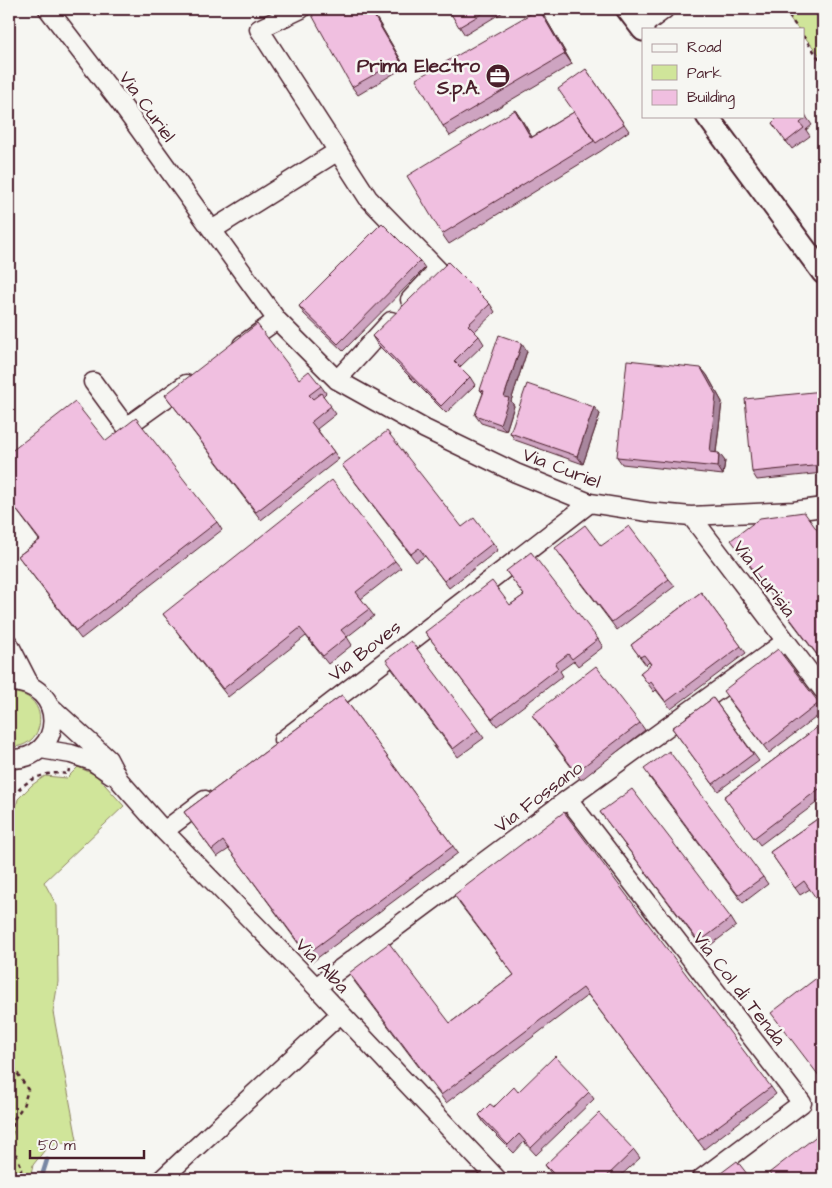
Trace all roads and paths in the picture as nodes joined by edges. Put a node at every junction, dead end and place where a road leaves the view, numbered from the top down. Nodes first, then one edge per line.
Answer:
1 (48, 9) edge
2 (301, 9) edge
3 (627, 9) edge
4 (665, 9) edge
5 (784, 9) edge
6 (642, 28) edge
7 (797, 28) edge
8 (804, 37) edge
9 (823, 64) edge
10 (708, 118) edge
11 (338, 151) junction
12 (212, 230) junction
13 (823, 273) edge
14 (277, 320) junction
15 (229, 354) edge
16 (197, 376) edge
17 (337, 380) junction
18 (93, 382) dead end
19 (590, 503) junction
20 (823, 508) edge
21 (691, 516) junction
22 (786, 641) junction
23 (9, 644) edge
24 (9, 682) edge
25 (30, 685) junction
26 (823, 690) edge
27 (50, 706) junction
28 (40, 749) junction
29 (266, 752) edge
30 (71, 754) junction
31 (14, 759) edge
32 (9, 774) edge
33 (119, 780) junction
34 (219, 789) edge
35 (568, 799) junction
36 (9, 803) edge
37 (164, 832) junction
38 (316, 987) junction
39 (340, 1014) junction
40 (9, 1060) edge
41 (21, 1179) edge
42 (162, 1179) edge
43 (497, 1179) edge
44 (701, 1179) edge

1 - 12 street, Via Curiel
2 - 11 street
3 - 6 main road
4 - 6 street
5 - 7 path
8 - 9 path
10 - 13 main road
11 - 12 street
11 - 17 street
12 - 14 street, Via Curiel
14 - 15 street
14 - 17 street, Via Curiel
16 - 18 street
17 - 19 street, Via Curiel
19 - 21 street, Via Curiel
19 - 29 street, Via Boves
20 - 21 street, Via Curiel
21 - 22 street, Via Lurisia
22 - 26 street, Via Lurisia
22 - 35 street, Via Fossano
23 - 25 street
24 - 25 street
25 - 27 street, Via Alba
27 - 28 street
27 - 33 street, Via Alba
28 - 30 street, Via Alba
28 - 31 street
30 - 33 street, Via Alba
30 - 36 path
31 - 32 street
33 - 37 street, Via Alba
34 - 37 street
35 - 38 street, Via Fossano
35 - 44 street, Via Col di Tenda
37 - 38 street, Via Alba
38 - 39 street, Via Alba
39 - 42 street
39 - 43 street, Via Alba
40 - 41 path

